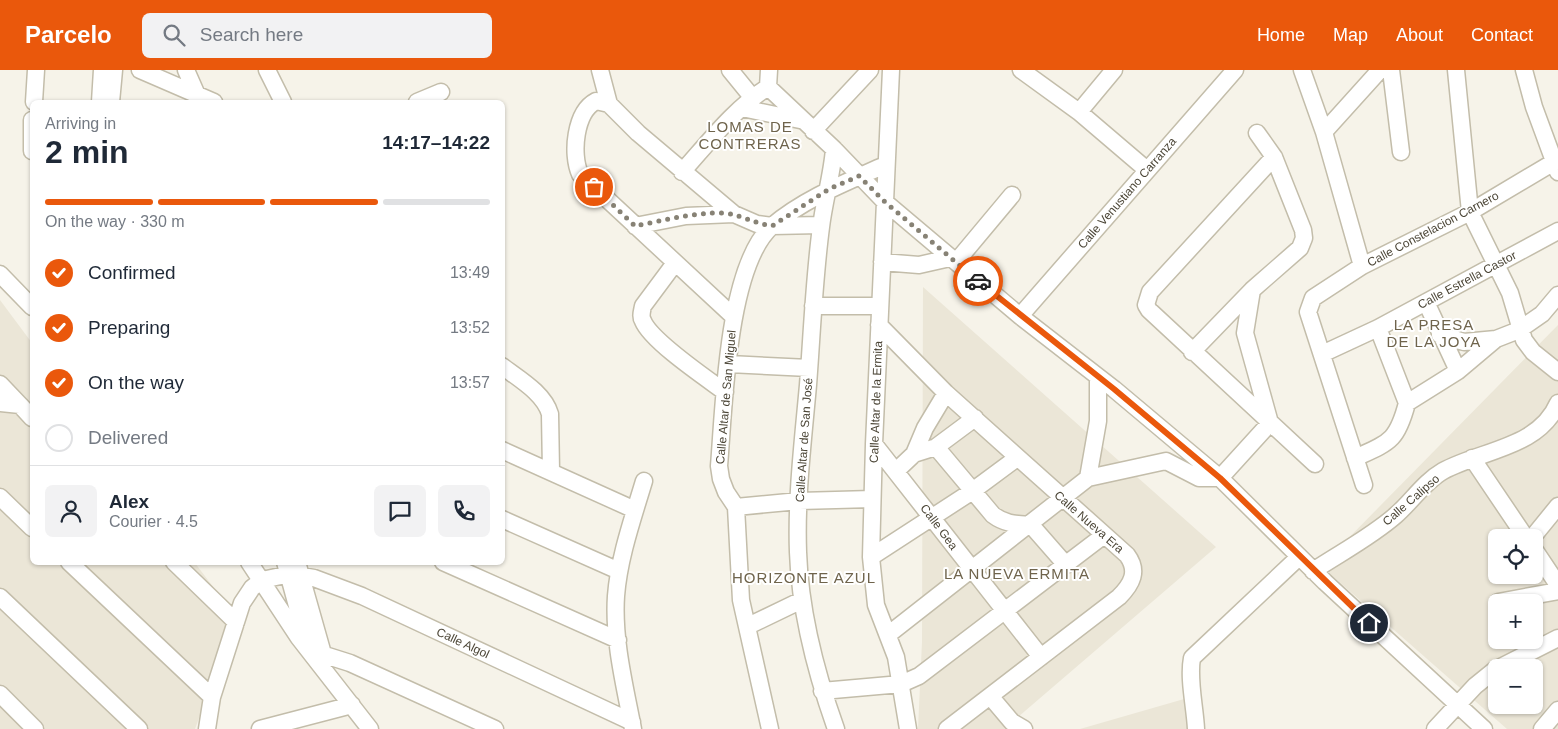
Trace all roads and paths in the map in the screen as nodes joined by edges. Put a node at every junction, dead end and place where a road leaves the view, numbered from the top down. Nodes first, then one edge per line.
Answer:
1 (36, 70) edge
2 (102, 70) edge
3 (114, 70) edge
4 (140, 70) edge
5 (186, 70) edge
6 (267, 70) edge
7 (600, 70) edge
8 (730, 70) edge
9 (769, 70) edge
10 (870, 70) edge
11 (891, 70) edge
12 (1022, 70) edge
13 (1114, 70) edge
14 (1235, 70) edge
15 (1302, 70) edge
16 (1380, 70) edge
17 (1391, 70) edge
18 (1456, 70) edge
19 (1524, 70) edge
20 (768, 87) junction
21 (441, 92) dead end
22 (197, 95) junction
23 (34, 100) edge
24 (100, 100) edge
25 (111, 100) edge
26 (209, 100) edge
27 (283, 100) edge
28 (422, 100) edge
29 (747, 103) junction
30 (609, 104) junction
31 (1079, 112) junction
32 (808, 126) junction
33 (1256, 132) dead end
34 (1324, 132) junction
35 (834, 149) junction
36 (1401, 152) dead end
37 (1274, 157) junction
38 (885, 165) junction
39 (1556, 167) edge
40 (1147, 170) junction
41 (682, 172) junction
42 (859, 176) junction
43 (829, 189) junction
44 (1012, 195) dead end
45 (885, 202) junction
46 (1470, 212) junction
47 (734, 214) junction
48 (821, 225) junction
49 (635, 226) junction
50 (772, 226) junction
51 (1558, 231) edge
52 (953, 260) junction
53 (882, 262) junction
54 (675, 263) junction
55 (1495, 265) junction
56 (1362, 266) junction
57 (0, 274) edge
58 (1252, 290) junction
59 (1558, 295) edge
60 (1426, 302) junction
61 (30, 305) edge
62 (813, 306) junction
63 (880, 306) junction
64 (1020, 316) junction
65 (734, 317) junction
66 (879, 325) junction
67 (1378, 328) junction
68 (1519, 330) junction
69 (1440, 335) junction
70 (1496, 339) junction
71 (1192, 352) junction
72 (1322, 354) junction
73 (729, 364) junction
74 (505, 368) edge
75 (809, 368) junction
76 (1458, 371) junction
77 (1558, 372) edge
78 (1098, 378) junction
79 (0, 384) edge
80 (725, 392) junction
81 (946, 393) junction
82 (0, 403) edge
83 (1407, 403) junction
84 (1558, 403) edge
85 (20, 405) junction
86 (30, 416) edge
87 (975, 418) junction
88 (1270, 423) junction
89 (874, 444) junction
90 (936, 447) junction
91 (505, 451) edge
92 (914, 454) junction
93 (1016, 458) junction
94 (1355, 458) junction
95 (1472, 458) junction
96 (1315, 464) dead end
97 (551, 471) junction
98 (896, 471) junction
99 (1088, 478) junction
100 (1220, 478) junction
101 (644, 481) dead end
102 (1364, 485) dead end
103 (971, 492) junction
104 (0, 497) edge
105 (872, 499) junction
106 (1063, 499) junction
107 (799, 501) junction
108 (1558, 506) edge
109 (736, 507) junction
110 (635, 510) junction
111 (933, 518) junction
112 (505, 521) edge
113 (1031, 525) junction
114 (30, 526) edge
115 (1520, 529) edge
116 (1539, 529) edge
117 (1103, 536) junction
118 (871, 557) junction
119 (1299, 557) junction
120 (1543, 562) edge
121 (72, 565) edge
122 (177, 565) edge
123 (251, 565) edge
124 (449, 565) edge
125 (1066, 565) junction
126 (293, 568) edge
127 (971, 568) junction
128 (619, 571) junction
129 (1313, 571) junction
130 (262, 580) junction
131 (1558, 586) edge
132 (1558, 591) edge
133 (1542, 594) edge
134 (0, 597) edge
135 (802, 600) junction
136 (1004, 611) junction
137 (236, 622) junction
138 (748, 626) junction
139 (889, 634) junction
140 (1558, 638) edge
141 (618, 640) junction
142 (316, 652) junction
143 (1042, 657) junction
144 (1515, 659) edge
145 (350, 664) junction
146 (1488, 676) edge
147 (901, 684) junction
148 (339, 687) junction
149 (822, 691) junction
150 (0, 694) edge
151 (990, 696) junction
152 (212, 697) junction
153 (1456, 704) junction
154 (352, 705) junction
155 (1558, 710) edge
156 (1196, 724) edge
157 (632, 725) edge
158 (35, 729) edge
159 (138, 729) edge
160 (207, 729) edge
161 (260, 729) edge
162 (370, 729) edge
163 (495, 729) edge
164 (770, 729) edge
165 (836, 729) edge
166 (908, 729) edge
167 (946, 729) edge
168 (1024, 729) edge
169 (1434, 729) edge
170 (1484, 729) edge
171 (1542, 729) edge

1 - 23 street
2 - 24 street
3 - 25 street
4 - 22 street
5 - 22 street
6 - 27 street
7 - 30 street
8 - 29 street
9 - 20 street
10 - 32 street
11 - 38 street, Calle Altar de la Ermita
12 - 31 street
13 - 31 street
14 - 40 street, Calle Venustiano Carranza
15 - 34 street
16 - 34 street
17 - 36 street
18 - 46 street
19 - 39 street
20 - 29 street
20 - 32 street
21 - 28 street
22 - 26 street
29 - 32 street
29 - 41 street
30 - 41 street
30 - 49 street
31 - 40 street
32 - 35 street
33 - 37 street
34 - 56 street
35 - 42 street
35 - 43 street, Calle Altar de San José
37 - 58 street
37 - 71 street
38 - 42 street, Calle Altar de San Miguel
38 - 45 street, Calle Altar de la Ermita
39 - 46 street, Calle Constelacion Carnero
40 - 64 street, Calle Venustiano Carranza
41 - 47 street
42 - 43 street, Calle Altar de San Miguel
42 - 45 street
43 - 48 street, Calle Altar de San José
43 - 50 street, Calle Altar de San Miguel
44 - 52 street
45 - 52 street
45 - 53 street, Calle Altar de la Ermita
46 - 55 street
46 - 56 street, Calle Constelacion Carnero
47 - 49 street
47 - 50 street
48 - 50 street
48 - 62 street, Calle Altar de San José
49 - 54 street
50 - 65 street, Calle Altar de San Miguel
51 - 55 street, Calle Estrella Castor
52 - 53 street
52 - 64 street
53 - 63 street, Calle Altar de la Ermita
54 - 65 street
54 - 80 street
55 - 60 street, Calle Estrella Castor
55 - 68 street
56 - 72 street, Calle Constelacion Carnero
57 - 61 street
58 - 71 street
58 - 88 street
59 - 68 street
60 - 67 street, Calle Estrella Castor
60 - 69 street
62 - 63 street
62 - 75 street, Calle Altar de San José
63 - 66 street, Calle Altar de la Ermita
64 - 78 street
65 - 73 street, Calle Altar de San Miguel
66 - 81 street, Calle Nueva Era
66 - 89 street, Calle Altar de la Ermita
67 - 72 street, Calle Estrella Castor
67 - 83 street
68 - 70 street
68 - 77 street
69 - 70 street
69 - 76 street
70 - 76 street
71 - 88 street
72 - 94 street
73 - 75 street
73 - 80 street, Calle Altar de San Miguel
74 - 97 street
75 - 107 street, Calle Altar de San José
76 - 83 street
78 - 99 street
78 - 100 street
79 - 85 street
80 - 109 street, Calle Altar de San Miguel
81 - 87 street, Calle Nueva Era
81 - 92 street
82 - 85 street
83 - 94 street
84 - 95 street, Calle Calipso
85 - 86 street
87 - 90 street
87 - 93 street, Calle Nueva Era
88 - 96 street
88 - 100 street
89 - 98 street, Calle Gea
89 - 105 street, Calle Altar de la Ermita
90 - 92 street
90 - 103 street
91 - 97 street
92 - 98 street
93 - 103 street
93 - 106 street, Calle Nueva Era
94 - 102 street
95 - 115 street
95 - 129 street, Calle Calipso
97 - 110 street
98 - 111 street, Calle Gea
99 - 100 street
99 - 106 street
100 - 119 street
101 - 110 street
103 - 111 street
103 - 113 street
104 - 114 street
105 - 107 street
105 - 118 street, Calle Altar de la Ermita
106 - 113 street
106 - 117 street, Calle Nueva Era
107 - 109 street
107 - 135 street, Calle Altar de San José
108 - 116 street
109 - 138 street, Calle Altar de San Miguel
110 - 128 street
111 - 118 street
111 - 127 street, Calle Gea
112 - 128 street
113 - 125 street
113 - 127 street
117 - 125 street
117 - 143 street, Calle Nueva Era
118 - 139 street, Calle Altar de la Ermita
119 - 129 street
119 - 156 street
120 - 131 street
121 - 152 street
122 - 137 street
123 - 130 street
124 - 141 street
125 - 136 street
126 - 130 street
126 - 142 street
126 - 157 street, Calle Algol
127 - 136 street, Calle Gea
127 - 139 street
128 - 141 street
129 - 153 street
130 - 137 street
130 - 142 street
132 - 133 street
134 - 159 street
135 - 138 street
135 - 149 street, Calle Altar de San José
136 - 143 street, Calle Gea
136 - 147 street
137 - 152 street
138 - 164 street, Calle Altar de San Miguel
139 - 147 street, Calle Altar de la Ermita
140 - 144 street
141 - 157 street
142 - 145 street
142 - 148 street
143 - 151 street, Calle Nueva Era
145 - 148 street
145 - 163 street
146 - 153 street
147 - 149 street
147 - 166 street, Calle Altar de la Ermita
148 - 154 street
149 - 165 street, Calle Altar de San José
150 - 158 street
151 - 167 street, Calle Nueva Era
151 - 168 street
152 - 160 street
153 - 169 street
153 - 170 street
154 - 161 street
154 - 162 street
155 - 171 street

